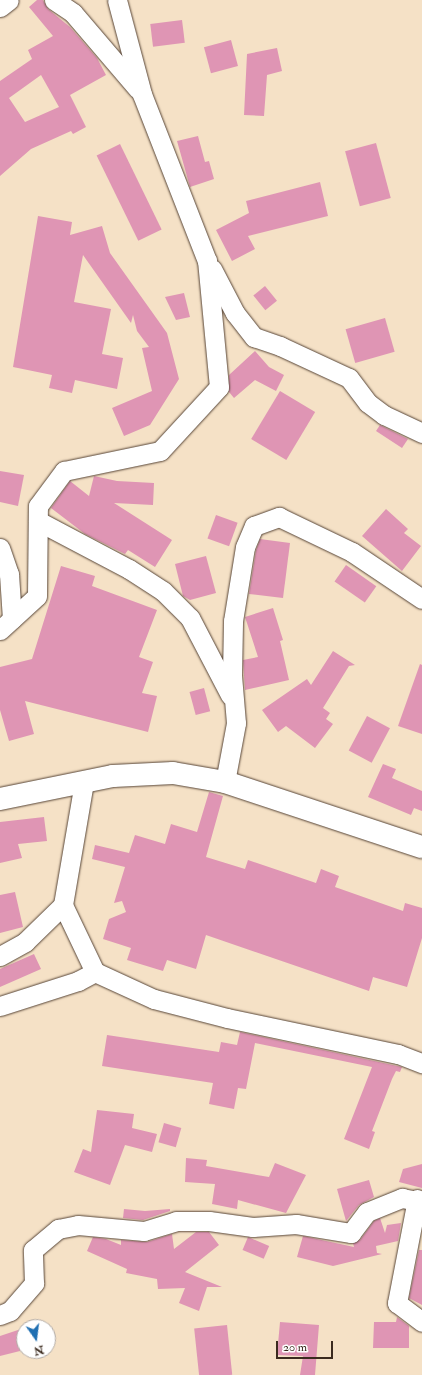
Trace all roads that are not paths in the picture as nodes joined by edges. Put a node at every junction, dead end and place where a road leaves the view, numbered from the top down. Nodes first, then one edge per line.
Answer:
1 (9, 0) edge
2 (54, 0) edge
3 (117, 0) edge
4 (0, 7) edge
5 (142, 94) junction
6 (207, 261) junction
7 (422, 433) edge
8 (38, 521) junction
9 (0, 548) edge
10 (422, 599) edge
11 (6, 625) edge
12 (234, 702) junction
13 (84, 782) junction
14 (224, 782) junction
15 (0, 799) edge
16 (422, 847) edge
17 (63, 905) junction
18 (0, 956) edge
19 (95, 972) junction
20 (0, 1006) edge
21 (422, 1063) edge
22 (419, 1201) edge
23 (0, 1315) edge
24 (422, 1322) edge

1 - 4 street
2 - 5 street
3 - 5 street
5 - 6 street
6 - 7 street
6 - 8 street
8 - 11 street
8 - 12 street
9 - 11 street
10 - 12 street
12 - 14 street
13 - 14 highway
13 - 15 highway
13 - 17 street
14 - 16 highway
17 - 18 street
17 - 19 street
19 - 20 street
19 - 21 street
22 - 23 street
22 - 24 street

